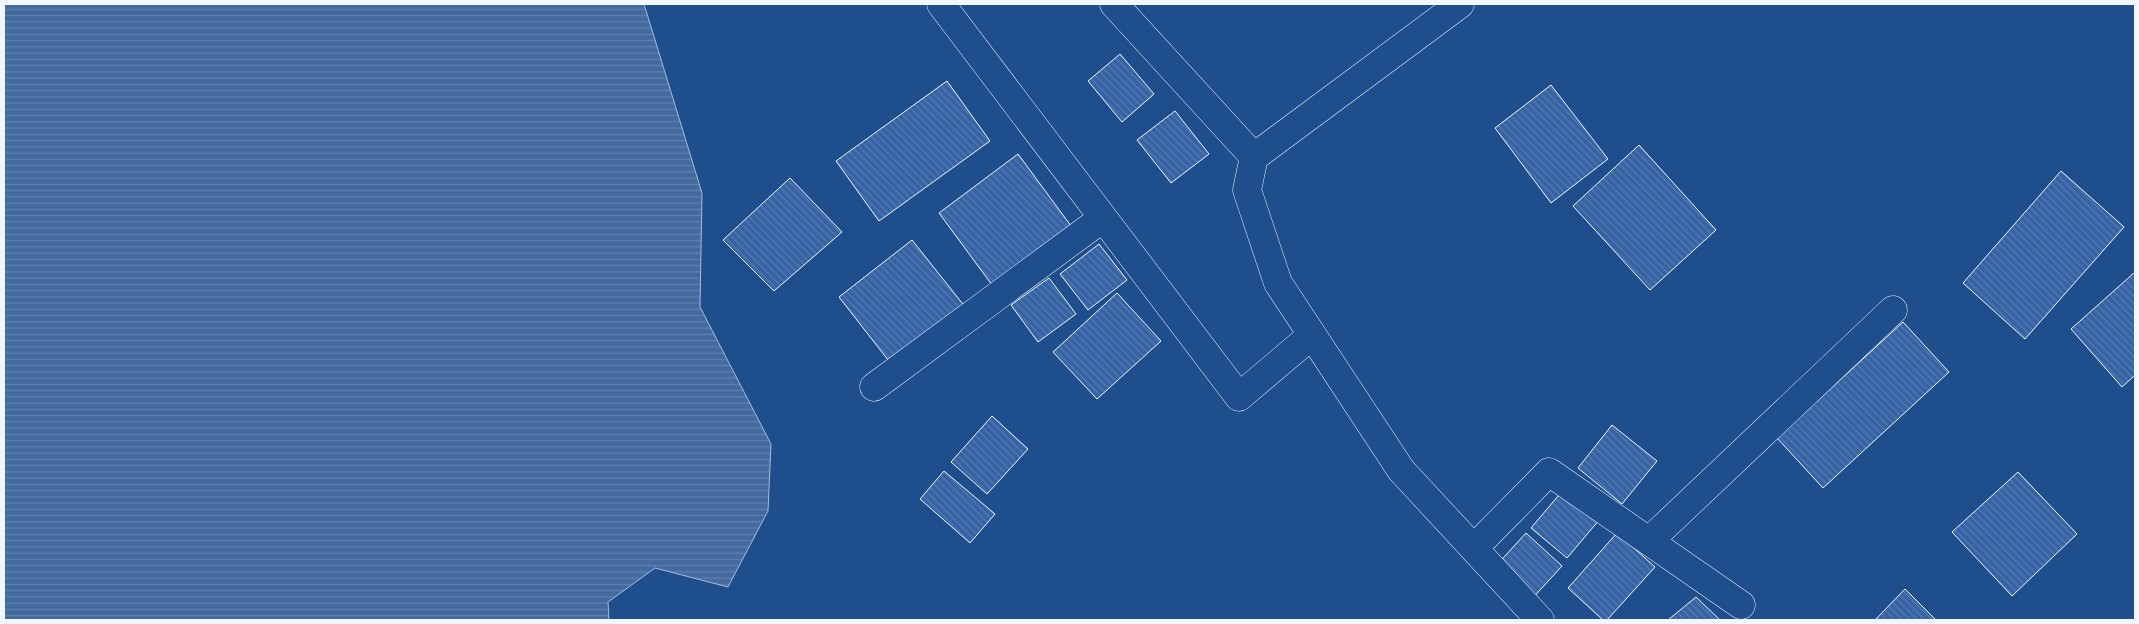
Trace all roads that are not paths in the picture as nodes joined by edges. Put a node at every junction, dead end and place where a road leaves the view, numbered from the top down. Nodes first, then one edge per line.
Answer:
1 (941, 4) edge
2 (1114, 4) edge
3 (1460, 4) edge
4 (1254, 157) junction
5 (1103, 218) junction
6 (1893, 310) dead end
7 (1312, 335) junction
8 (874, 387) dead end
9 (1649, 541) junction
10 (1474, 548) junction
11 (1741, 605) dead end
12 (1540, 620) edge

1 - 5 street
2 - 4 street
3 - 4 street
4 - 7 street
5 - 7 street
5 - 8 street
6 - 9 street
7 - 10 street
9 - 10 street
9 - 11 street
10 - 12 street

